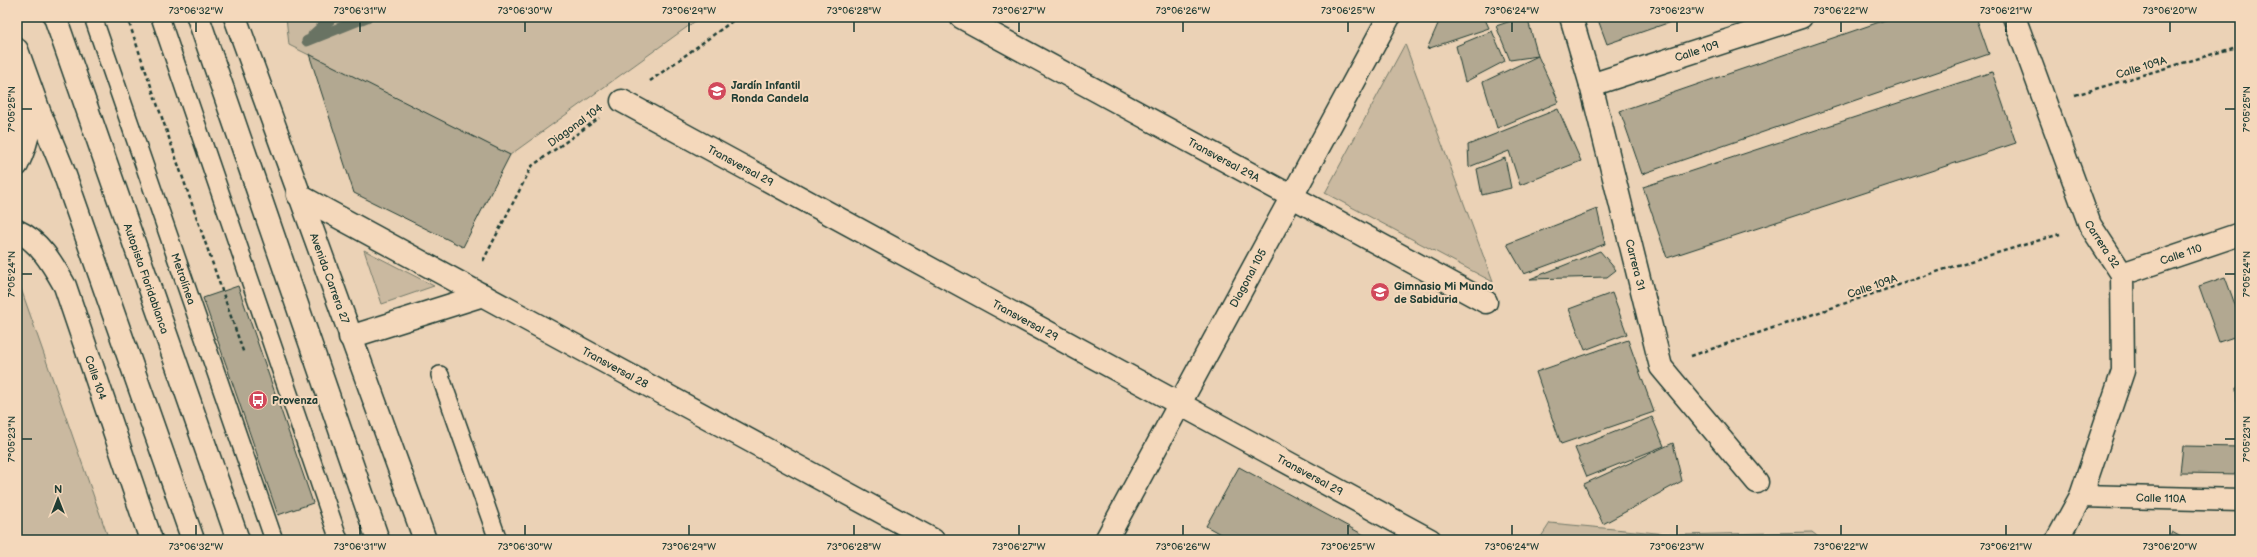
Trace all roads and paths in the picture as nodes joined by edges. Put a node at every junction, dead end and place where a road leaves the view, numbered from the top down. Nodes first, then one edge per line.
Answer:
1 (55, 17) edge
2 (93, 17) edge
3 (127, 17) edge
4 (160, 17) edge
5 (198, 17) edge
6 (235, 17) edge
7 (738, 17) edge
8 (961, 17) edge
9 (1389, 17) edge
10 (1570, 17) edge
11 (1801, 17) edge
12 (2014, 17) edge
13 (2240, 46) edge
14 (18, 54) edge
15 (1591, 85) junction
16 (622, 101) junction
17 (2046, 104) junction
18 (17, 165) edge
19 (298, 195) junction
20 (1292, 197) junction
21 (2090, 225) junction
22 (17, 231) edge
23 (2240, 234) edge
24 (2122, 274) junction
25 (476, 292) junction
26 (1486, 302) dead end
27 (350, 337) junction
28 (245, 359) dead end
29 (1661, 367) junction
30 (440, 375) dead end
31 (1180, 404) junction
32 (1757, 482) dead end
33 (2081, 496) junction
34 (2240, 500) edge
35 (151, 540) edge
36 (193, 540) edge
37 (238, 540) edge
38 (274, 540) edge
39 (339, 540) edge
40 (378, 540) edge
41 (425, 540) edge
42 (498, 540) edge
43 (933, 540) edge
44 (1106, 540) edge
45 (1430, 540) edge
46 (2057, 540) edge

1 - 37 main road, Autopista Floridablanca
2 - 38 lane, Metrolínea
3 - 28 path
4 - 39 lane
5 - 40 main road
6 - 19 main road, Avenida Carrera 27
7 - 16 path, Diagonal 104
8 - 20 main road, Transversal 29A
9 - 20 main road, Diagonal 105
10 - 15 main road, Carrera 31
11 - 15 main road, Calle 109
12 - 17 main road, Carrera 32
13 - 17 path, Calle 109A
14 - 18 main road
14 - 36 main road
15 - 29 main road, Carrera 31
16 - 25 path, Diagonal 104
16 - 31 main road, Transversal 29
17 - 21 main road, Carrera 32
19 - 25 main road, Transversal 28
19 - 27 main road, Avenida Carrera 27
20 - 26 main road, Transversal 29A
20 - 31 main road, Diagonal 105
21 - 24 main road, Carrera 32
21 - 29 path, Calle 109A
22 - 35 main road, Calle 104
23 - 24 main road, Calle 110
24 - 33 main road, Carrera 32
25 - 27 main road
25 - 43 main road, Transversal 28
27 - 41 main road, Avenida Carrera 27
29 - 32 main road, Carrera 31
30 - 42 lane
31 - 44 main road, Diagonal 105
31 - 45 main road, Transversal 29
33 - 34 main road, Calle 110A
33 - 46 main road, Carrera 32

